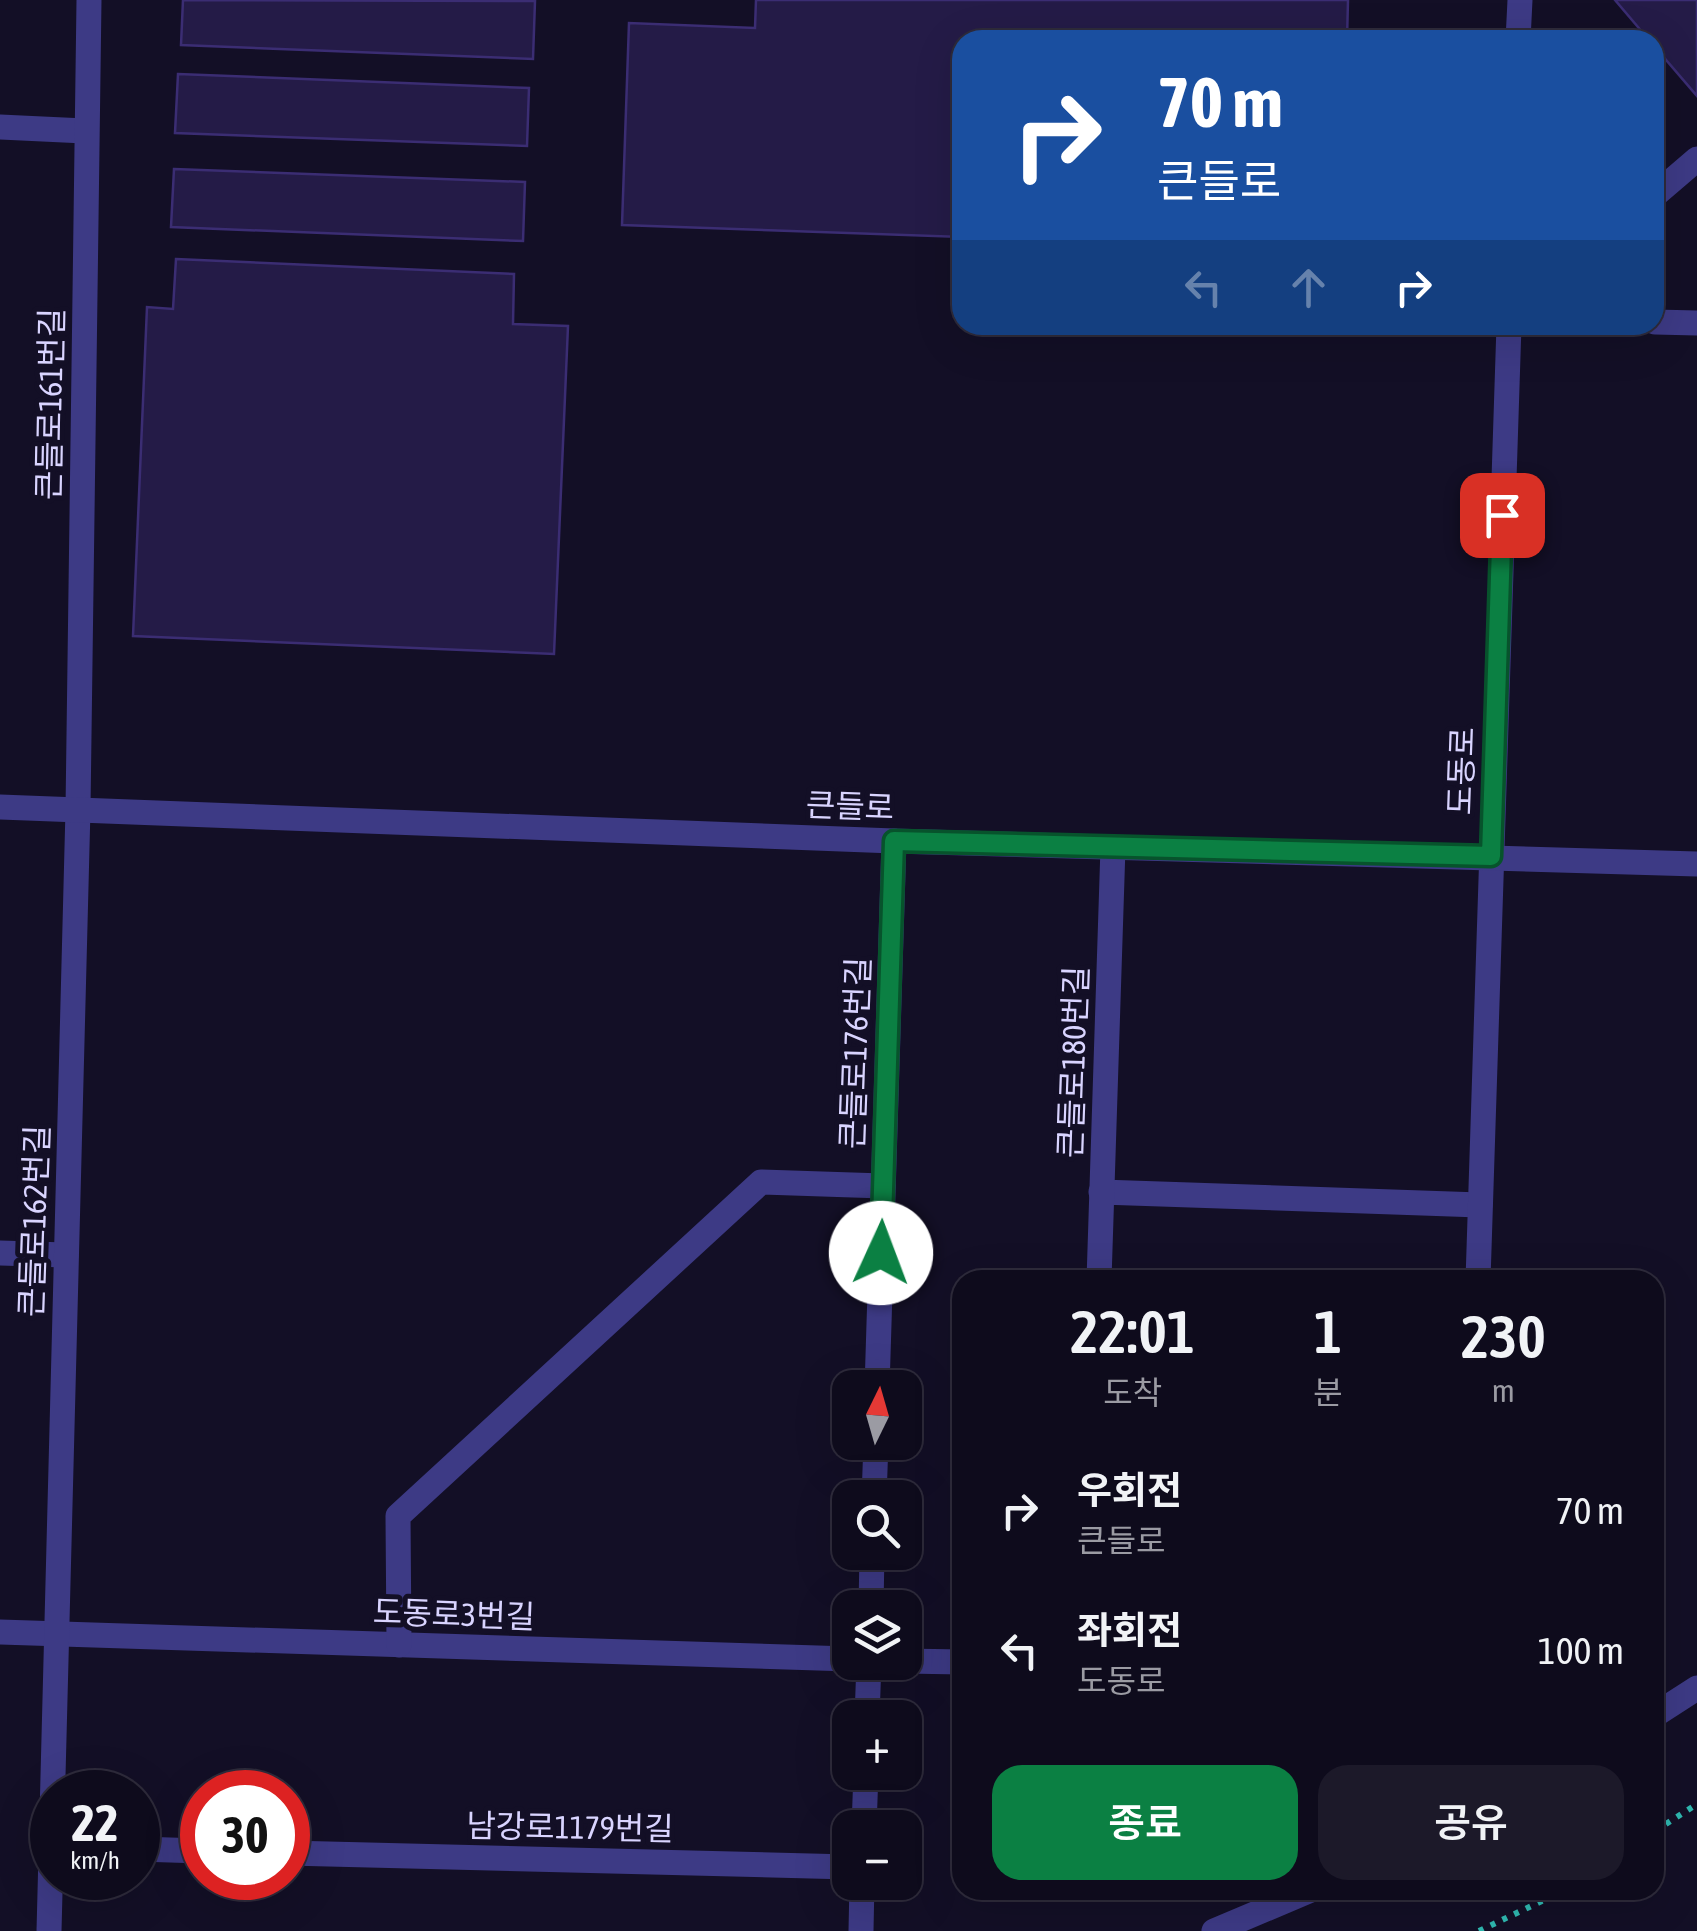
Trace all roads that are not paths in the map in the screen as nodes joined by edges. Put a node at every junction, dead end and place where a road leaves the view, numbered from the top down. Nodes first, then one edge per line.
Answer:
1 (89, 0) edge
2 (1520, 0) edge
3 (1518, 30) edge
4 (0, 127) edge
5 (86, 130) junction
6 (1697, 159) edge
7 (1664, 187) edge
8 (1664, 322) edge
9 (1697, 323) edge
10 (1509, 335) edge
11 (0, 807) edge
12 (78, 809) junction
13 (894, 841) junction
14 (1113, 847) junction
15 (1491, 856) junction
16 (1697, 864) edge
17 (883, 1186) junction
18 (1102, 1192) junction
19 (1480, 1205) junction
20 (0, 1253) edge
21 (66, 1255) junction
22 (1098, 1270) edge
23 (1478, 1270) edge
24 (878, 1370) edge
25 (0, 1632) edge
26 (56, 1634) junction
27 (399, 1645) junction
28 (832, 1658) edge
29 (922, 1661) edge
30 (952, 1662) edge
31 (1697, 1688) edge
32 (1664, 1709) edge
33 (53, 1770) edge
34 (310, 1854) edge
35 (832, 1866) edge
36 (49, 1900) edge
37 (862, 1900) edge
38 (1287, 1900) edge
39 (48, 1931) edge
40 (861, 1931) edge
41 (1214, 1931) edge

1 - 5 street, 큰들로161번길
2 - 3 street
4 - 5 street
5 - 12 street, 큰들로161번길
6 - 7 street
8 - 9 street
10 - 15 street, 도동로
11 - 12 street, 큰들로
12 - 13 street, 큰들로
12 - 21 street, 큰들로162번길
13 - 14 street, 큰들로
13 - 17 street, 큰들로176번길
14 - 15 street, 큰들로
14 - 18 street, 큰들로180번길
15 - 16 street, 큰들로
15 - 19 street, 도동로
17 - 24 street, 큰들로176번길
17 - 27 street
18 - 19 street
18 - 22 street, 큰들로180번길
19 - 23 street, 도동로
20 - 21 street
21 - 26 street, 큰들로162번길
25 - 26 street, 도동로3번길
26 - 27 street, 도동로3번길
26 - 33 street
27 - 28 street, 도동로3번길
29 - 30 street
31 - 32 street
34 - 35 street, 남강로1179번길
36 - 39 street
37 - 40 street
38 - 41 street

